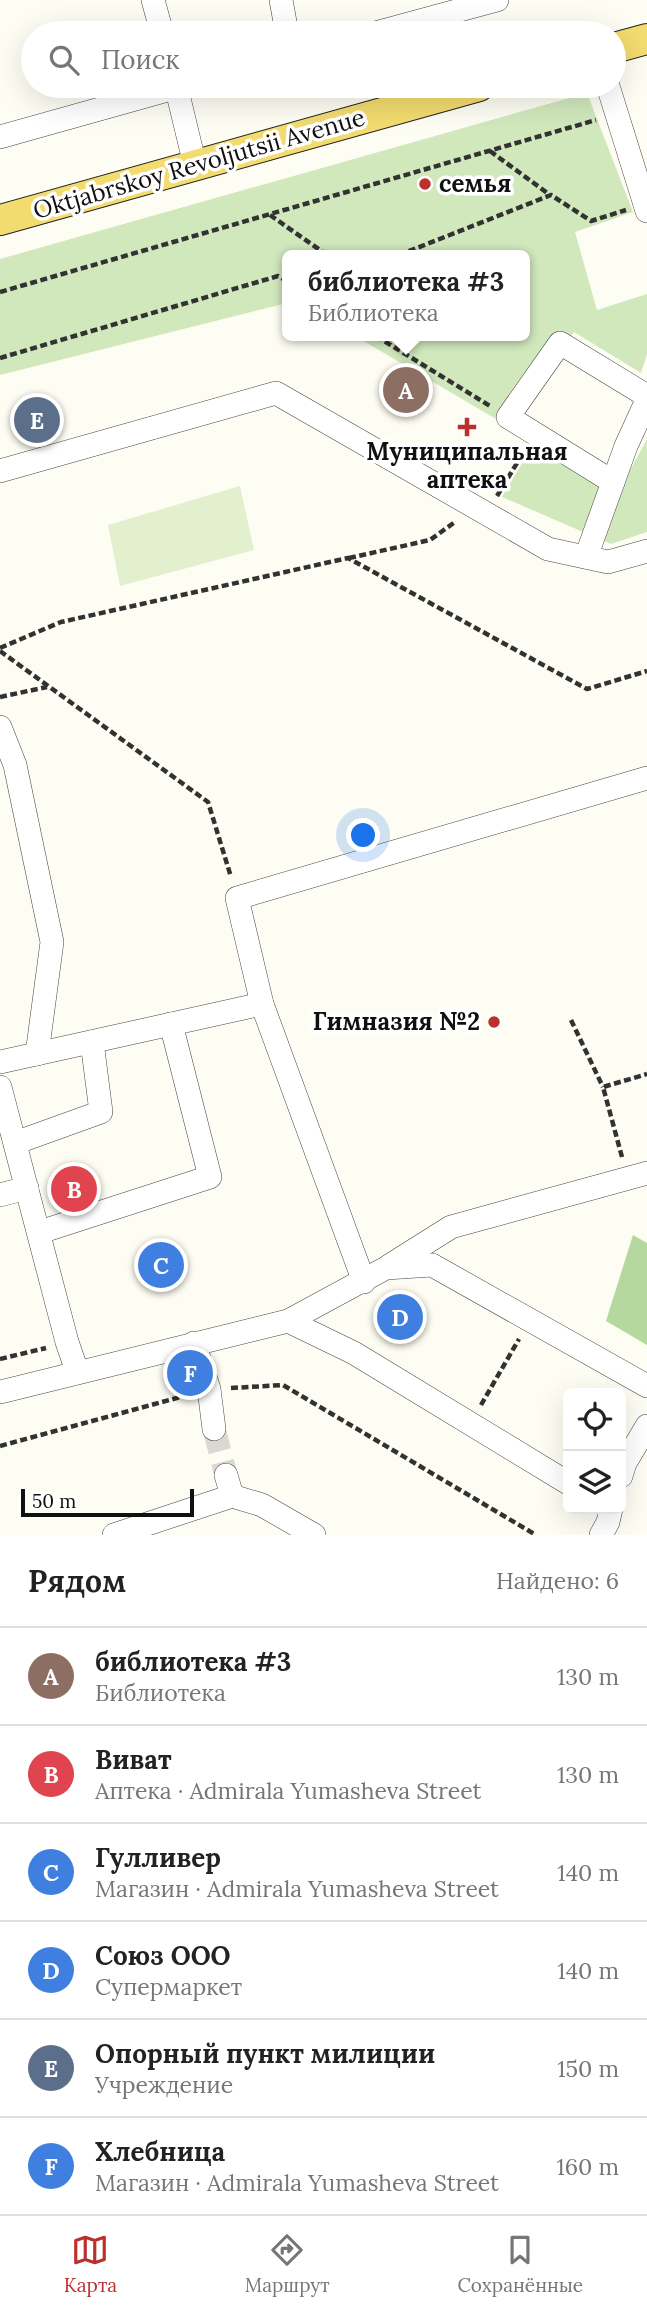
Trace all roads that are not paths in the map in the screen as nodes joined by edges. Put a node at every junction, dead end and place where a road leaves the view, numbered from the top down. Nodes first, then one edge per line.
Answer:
1 (153, 0) edge
2 (281, 0) edge
3 (497, 0) edge
4 (159, 21) edge
5 (285, 21) edge
6 (419, 21) edge
7 (647, 39) edge
8 (626, 45) edge
9 (136, 98) edge
10 (181, 98) edge
11 (436, 98) edge
12 (612, 98) edge
13 (0, 137) edge
14 (195, 165) junction
15 (646, 208) edge
16 (0, 220) edge
17 (647, 398) edge
18 (0, 471) edge
19 (613, 482) junction
20 (647, 551) edge
21 (586, 557) junction
22 (0, 727) edge
23 (647, 778) edge
24 (262, 1004) junction
25 (171, 1024) junction
26 (92, 1042) junction
27 (37, 1054) junction
28 (0, 1062) edge
29 (0, 1087) edge
30 (15, 1143) junction
31 (647, 1173) edge
32 (27, 1188) junction
33 (0, 1195) edge
34 (40, 1232) junction
35 (386, 1268) junction
36 (364, 1282) junction
37 (288, 1321) junction
38 (194, 1343) junction
39 (77, 1371) junction
40 (647, 1386) edge
41 (0, 1392) edge
42 (647, 1426) edge
43 (214, 1429) tunnel mouth
44 (626, 1461) edge
45 (563, 1480) edge
46 (610, 1514) edge
47 (144, 1531) edge
48 (114, 1535) edge
49 (314, 1535) edge
50 (601, 1535) edge

1 - 4 street
2 - 5 street
3 - 6 street
7 - 8 main road
9 - 13 street
10 - 14 street
11 - 14 main road, Oktjabrskoy Revoljutsii Avenue
12 - 15 street
14 - 16 main road, Oktjabrskoy Revoljutsii Avenue
17 - 19 street
17 - 19 street
18 - 21 street
19 - 21 street
20 - 21 street
22 - 27 street
23 - 24 street
24 - 25 street
24 - 36 street
25 - 26 street
25 - 34 street
26 - 27 street
26 - 30 street
27 - 28 street
29 - 30 street
30 - 32 street
31 - 35 street
32 - 33 street
32 - 34 street
34 - 39 street
35 - 36 street
35 - 40 street
36 - 37 street
37 - 38 street
37 - 45 street
38 - 39 street
38 - 43 street
39 - 41 street
42 - 44 street
46 - 50 street
47 - 48 street
47 - 49 street

